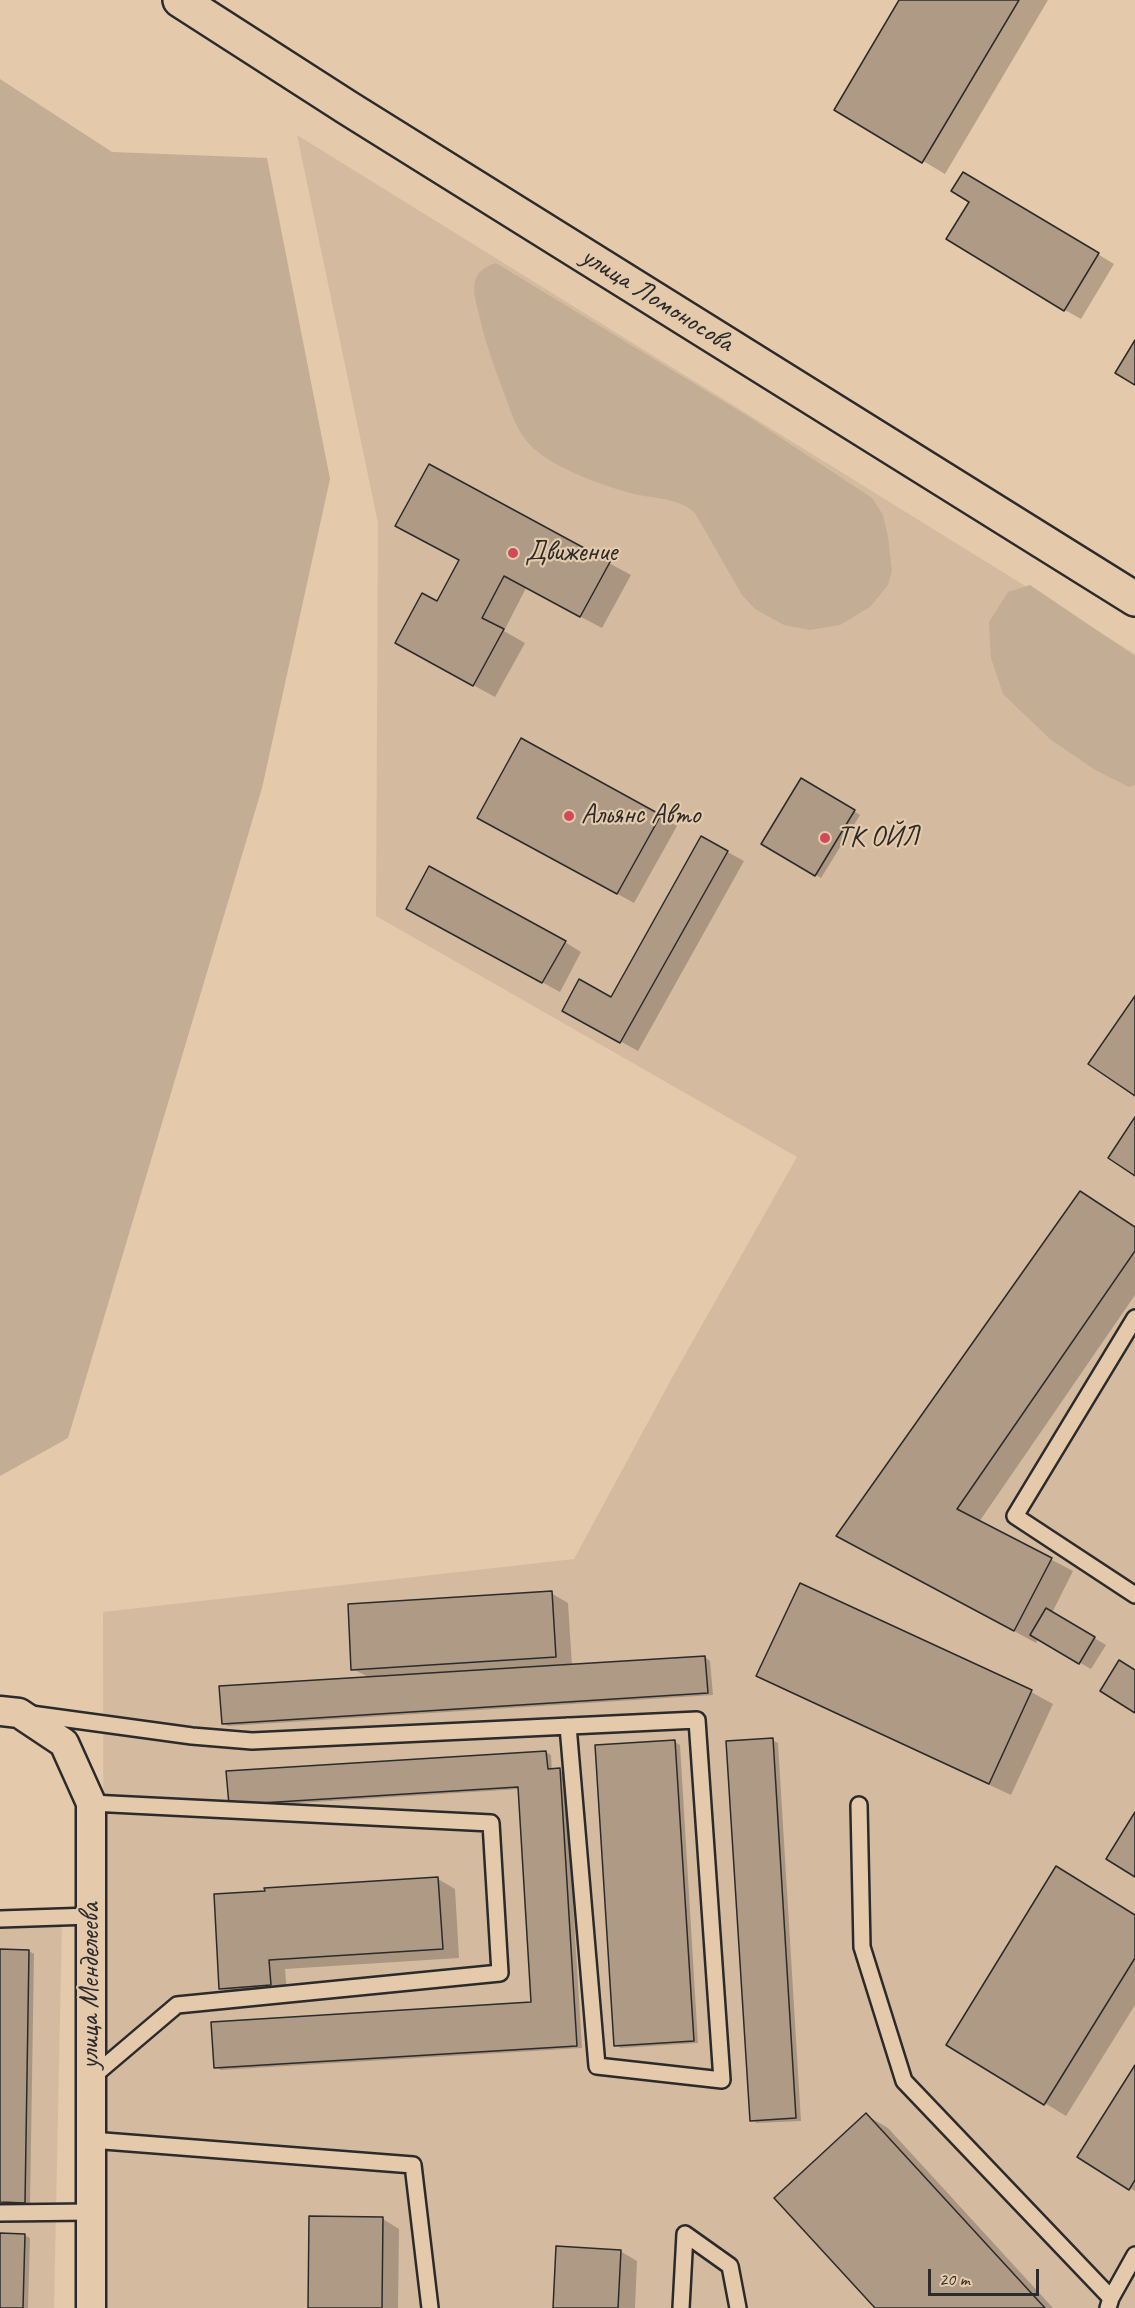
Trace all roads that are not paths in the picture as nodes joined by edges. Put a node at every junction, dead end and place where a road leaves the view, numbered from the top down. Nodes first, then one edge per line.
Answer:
1 (180, 0) edge
2 (1135, 599) edge
3 (1135, 1318) edge
4 (1135, 1595) edge
5 (10, 1712) edge
6 (567, 1726) junction
7 (91, 1803) junction
8 (859, 1805) dead end
9 (91, 1916) junction
10 (0, 1919) edge
11 (91, 2078) junction
12 (91, 2140) junction
13 (91, 2212) junction
14 (0, 2213) edge
15 (1135, 2255) edge
16 (1109, 2303) edge
17 (91, 2308) edge
18 (430, 2308) edge
19 (681, 2308) edge
20 (738, 2308) edge

1 - 2 highway, улица Ломоносова
3 - 4 lane
5 - 6 lane
5 - 7 street, улица Менделеева
6 - 6 lane
7 - 9 street, улица Менделеева
7 - 11 lane
8 - 16 lane
9 - 10 lane
9 - 11 street, улица Менделеева
11 - 12 street, улица Менделеева
12 - 13 street, улица Менделеева
12 - 18 lane
13 - 14 lane
13 - 17 street, улица Менделеева
15 - 16 lane
19 - 20 lane

